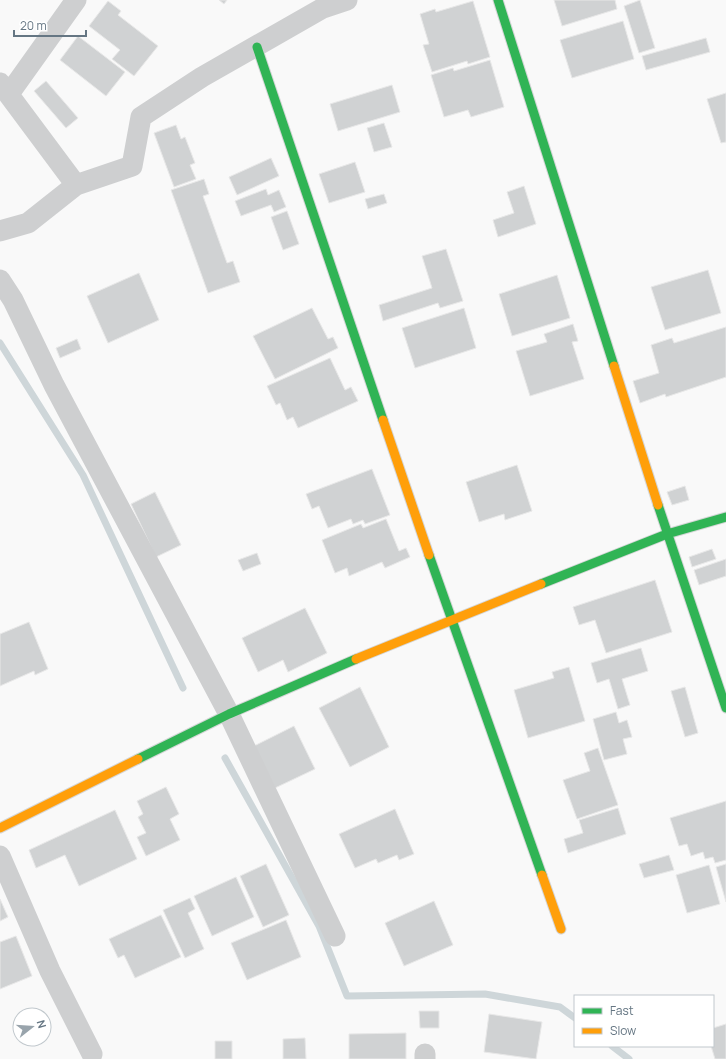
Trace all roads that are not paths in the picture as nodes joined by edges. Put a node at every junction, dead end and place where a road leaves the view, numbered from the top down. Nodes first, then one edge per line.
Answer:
1 (76, 0) edge
2 (347, 0) edge
3 (498, 0) edge
4 (256, 47) junction
5 (5, 89) edge
6 (76, 185) junction
7 (0, 231) edge
8 (0, 280) edge
9 (726, 517) edge
10 (667, 534) junction
11 (451, 620) junction
12 (726, 708) edge
13 (229, 714) junction
14 (0, 828) edge
15 (0, 856) edge
16 (562, 929) dead end
17 (335, 936) dead end
18 (92, 1054) dead end

1 - 5 street
2 - 4 street
3 - 10 street
4 - 6 street
4 - 11 street
5 - 6 street
6 - 7 street
8 - 13 street
9 - 10 street
10 - 11 street
10 - 12 street
11 - 13 street
11 - 16 street
13 - 14 street
13 - 17 street
15 - 18 street

